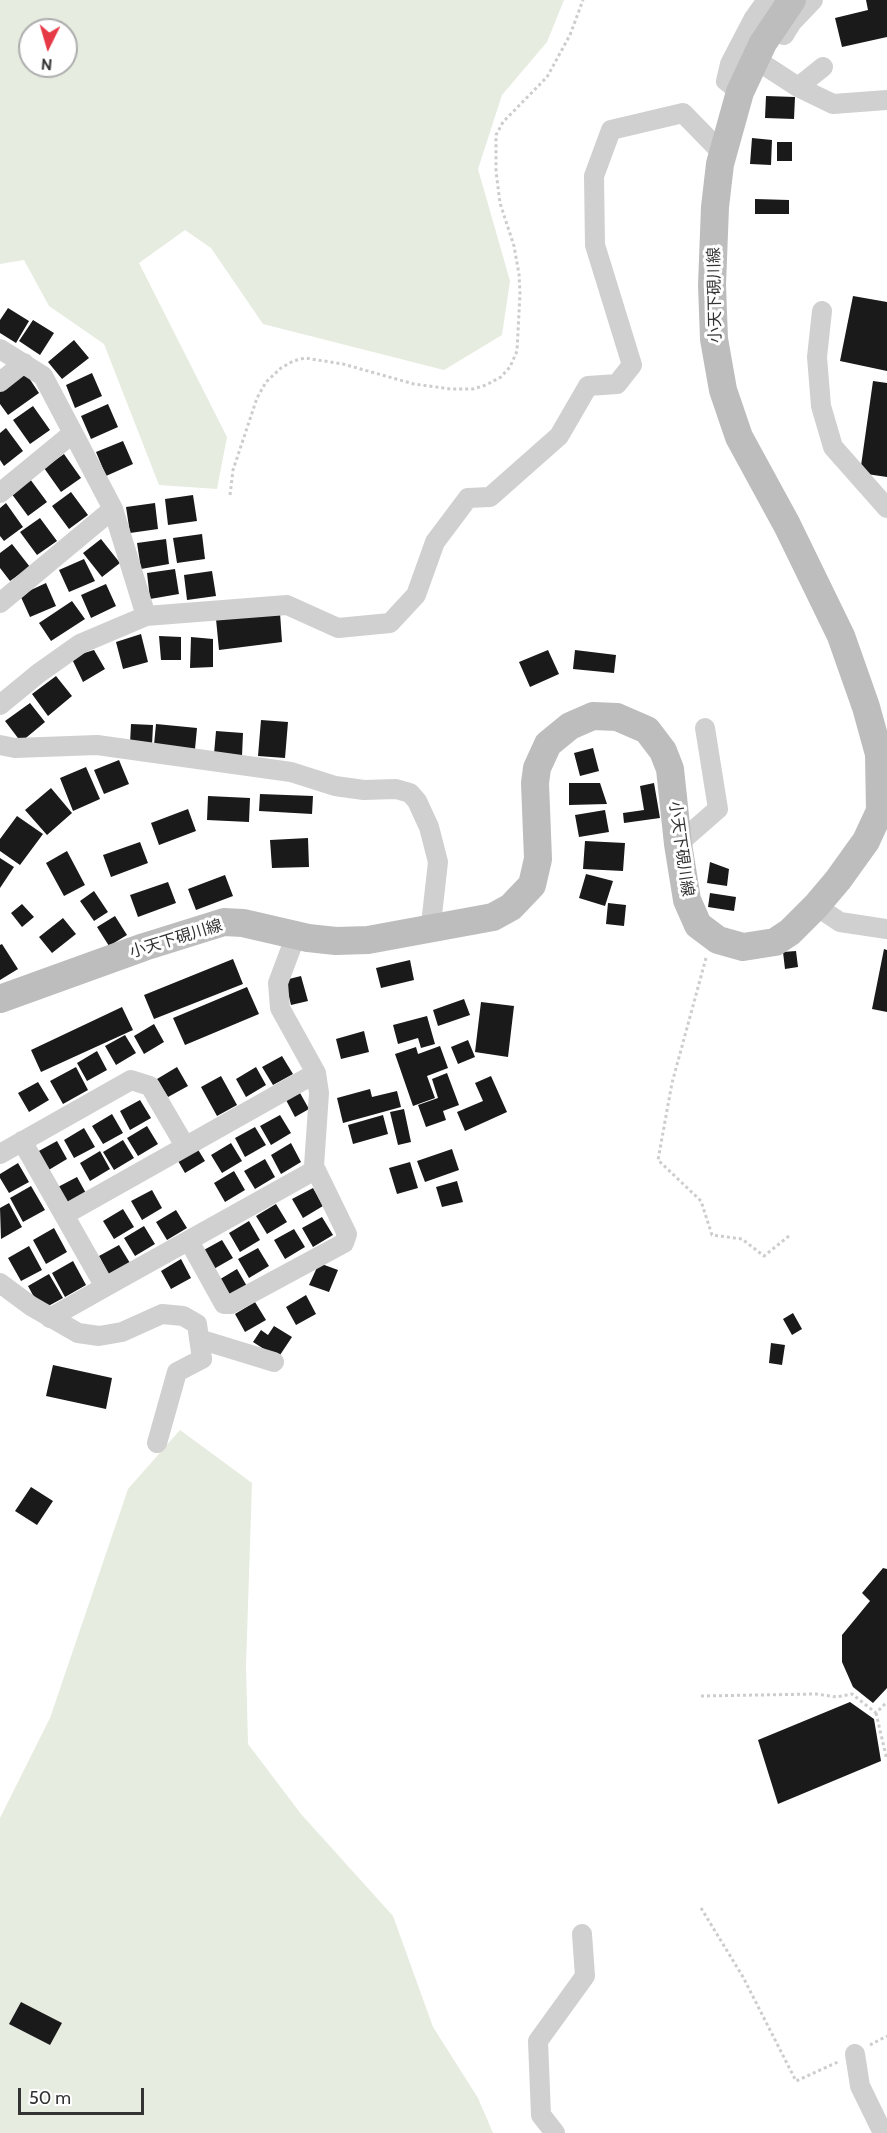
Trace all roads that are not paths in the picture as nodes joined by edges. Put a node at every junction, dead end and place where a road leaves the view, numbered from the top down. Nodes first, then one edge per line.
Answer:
1 (767, 0) edge
2 (792, 0) edge
3 (813, 0) edge
4 (760, 62) junction
5 (823, 68) dead end
6 (798, 87) junction
7 (740, 92) junction
8 (887, 100) edge
9 (723, 154) junction
10 (822, 311) dead end
11 (0, 349) edge
12 (24, 363) junction
13 (0, 382) edge
14 (73, 433) junction
15 (0, 493) edge
16 (887, 508) edge
17 (113, 509) junction
18 (0, 603) edge
19 (146, 616) junction
20 (0, 705) edge
21 (705, 728) dead end
22 (0, 745) edge
23 (678, 844) junction
24 (816, 906) junction
25 (432, 929) junction
26 (887, 930) edge
27 (296, 935) junction
28 (0, 999) edge
29 (316, 1073) junction
30 (22, 1141) junction
31 (185, 1146) junction
32 (0, 1154) edge
33 (315, 1170) junction
34 (64, 1215) junction
35 (189, 1241) junction
36 (0, 1283) edge
37 (105, 1287) junction
38 (50, 1318) junction
39 (199, 1339) junction
40 (274, 1362) dead end
41 (157, 1443) dead end
42 (582, 1934) dead end
43 (855, 2054) road end
44 (555, 2133) edge
45 (883, 2133) edge

1 - 7 street
2 - 4 main road, 小天下硯川線
3 - 4 street
4 - 6 street
4 - 7 main road, 小天下硯川線
5 - 6 street
6 - 8 street
7 - 9 main road, 小天下硯川線
9 - 19 street
9 - 24 main road, 小天下硯川線
10 - 16 street
11 - 12 street
12 - 13 street
12 - 14 street
14 - 15 street
14 - 17 street
17 - 18 street
17 - 19 street
19 - 20 street
21 - 23 street
22 - 25 street
23 - 24 main road, 小天下硯川線
23 - 25 main road, 小天下硯川線
24 - 26 street
25 - 27 main road, 小天下硯川線
27 - 28 main road, 小天下硯川線
27 - 29 street
29 - 31 street
29 - 33 street
30 - 31 street
30 - 32 street
30 - 34 street
31 - 34 street
33 - 35 street
33 - 35 street
34 - 37 street
35 - 37 street
36 - 38 street
37 - 38 street
38 - 39 street
39 - 40 street
39 - 41 street
42 - 44 street
43 - 45 street

